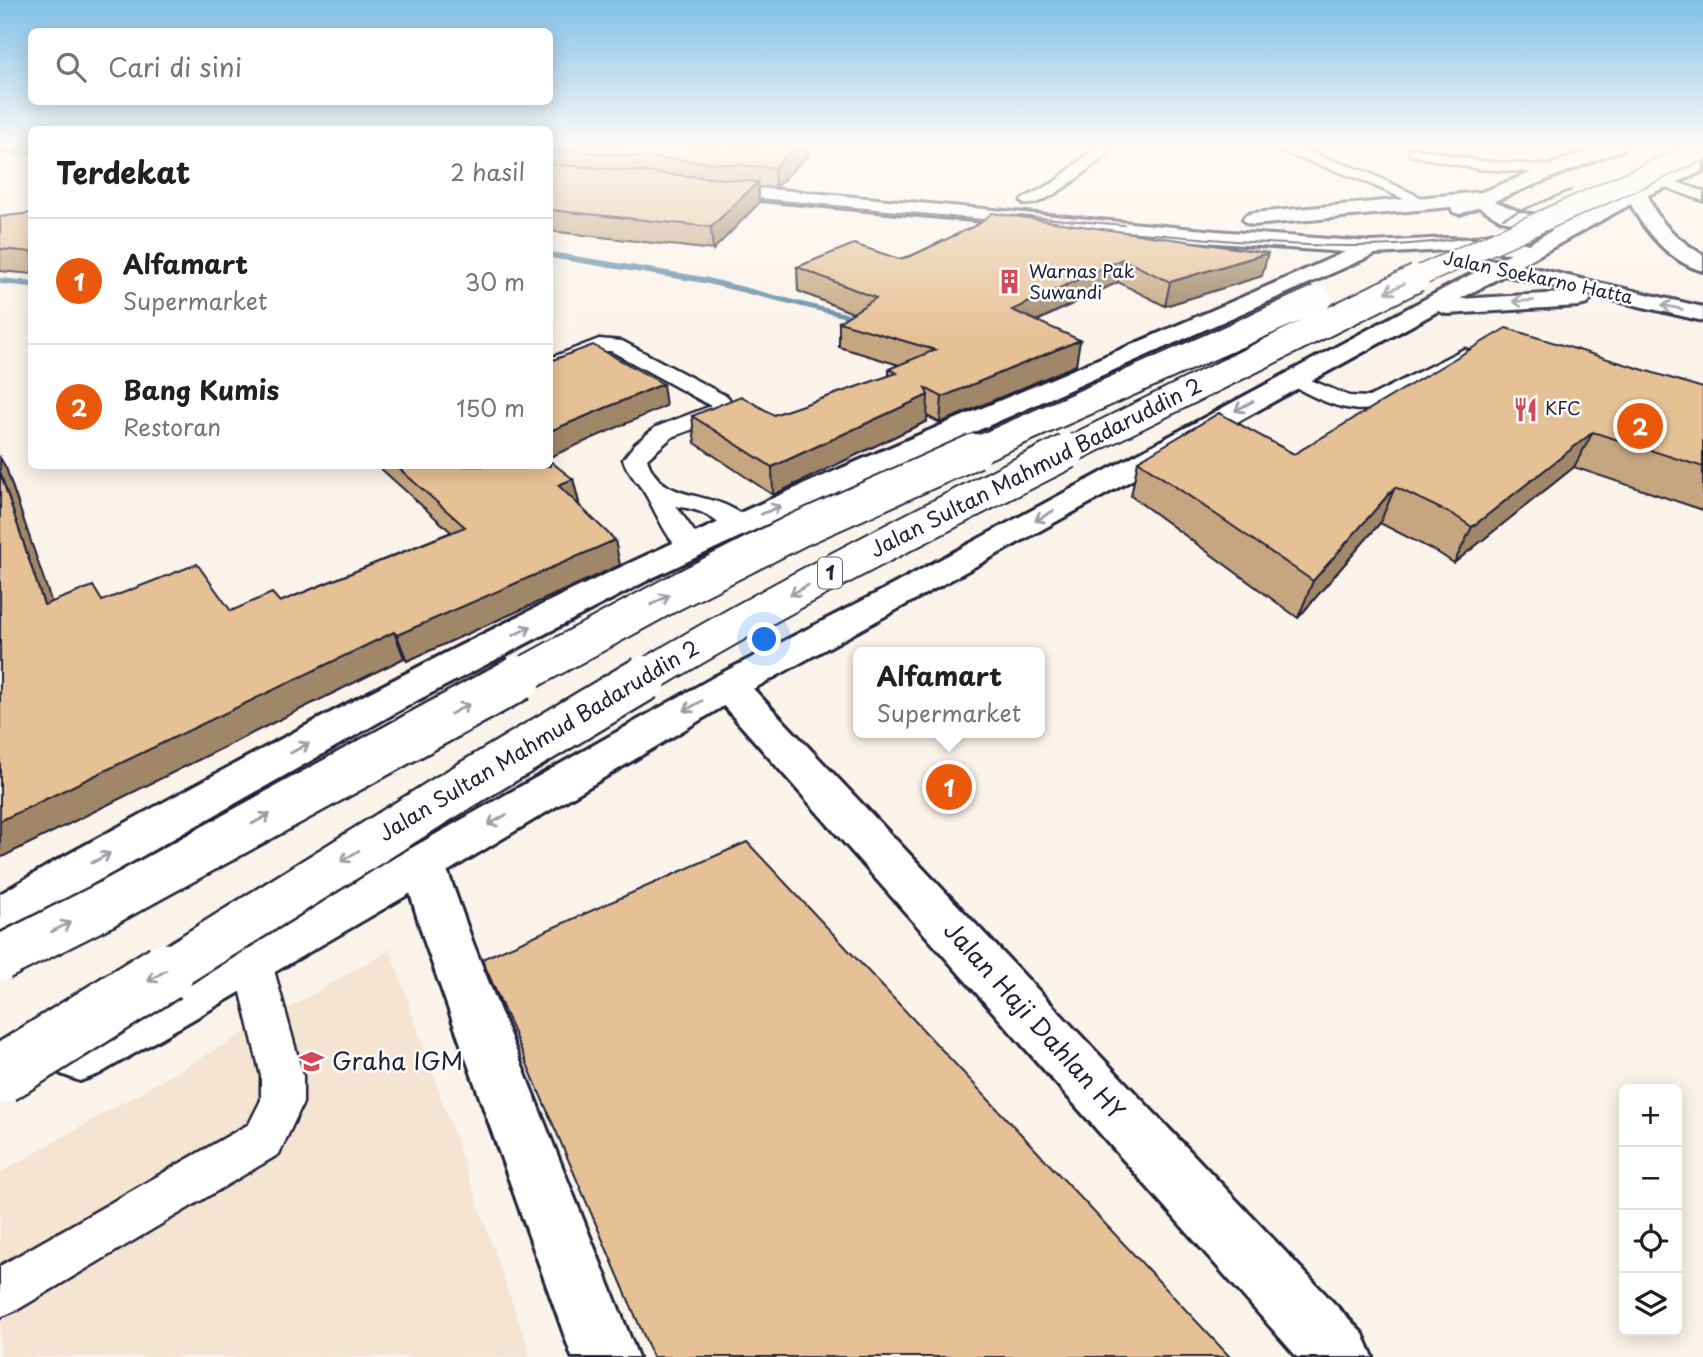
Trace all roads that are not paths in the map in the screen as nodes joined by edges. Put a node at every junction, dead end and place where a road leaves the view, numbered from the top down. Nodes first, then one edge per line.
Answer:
1 (908, 208) edge
2 (1368, 208) edge
3 (1459, 208) edge
4 (1490, 208) edge
5 (1507, 208) edge
6 (1568, 208) edge
7 (1611, 208) edge
8 (1641, 208) edge
9 (992, 216) junction
10 (1229, 216) dead end
11 (1253, 219) junction
12 (1578, 226) junction
13 (1410, 230) junction
14 (978, 233) edge
15 (1216, 237) junction
16 (1433, 244) junction
17 (1371, 248) junction
18 (1535, 249) junction
19 (1561, 255) dead end
20 (1703, 264) edge
21 (1504, 268) junction
22 (1280, 271) junction
23 (1640, 300) junction
24 (1255, 301) junction
25 (1428, 309) junction
26 (1703, 314) edge
27 (1368, 339) junction
28 (1486, 350) edge
29 (553, 364) edge
30 (1294, 379) junction
31 (658, 494) junction
32 (738, 526) junction
33 (692, 547) junction
34 (729, 685) junction
35 (425, 863) junction
36 (0, 918) edge
37 (0, 958) edge
38 (252, 960) junction
39 (0, 1076) edge
40 (0, 1098) edge
41 (0, 1293) edge
42 (605, 1357) edge
43 (1340, 1357) edge

1 - 9 main road
2 - 11 main road
3 - 13 main road
4 - 12 main road
37 -> 5 main road, Jalan Sultan Mahmud Badaruddin 2, bridge
6 -> 39 main road, Jalan Sultan Mahmud Badaruddin 2 / 1, bridge
7 - 12 main road
8 - 20 main road
9 - 14 lane
9 - 15 main road
10 - 11 main road
11 - 13 main road, Jalan Soekarno Hatta
12 - 18 main road
13 - 16 main road
13 - 18 main road, Jalan Soekarno Hatta
15 - 17 main road
15 - 22 main road
16 - 17 main road
16 - 18 main road
16 - 21 main road
17 - 21 main road, Jalan Soekarno Hatta
17 - 22 main road
18 - 19 main road, Jalan Soekarno Hatta
18 - 21 main road
21 - 23 main road, Jalan Soekarno Hatta
21 - 25 main road
22 - 24 main road
23 -> 25 main road
26 -> 23 main road, Jalan Soekarno Hatta
24 - 27 main road
32 -> 24 main road
25 - 27 main road
27 - 30 main road
28 - 30 lane
29 - 31 lane
30 -> 34 main road
31 - 32 lane
31 - 33 lane
32 - 33 main road
36 -> 33 main road
34 -> 35 main road
34 - 43 main road, Jalan Haji Dahlan HY
35 - 38 main road
35 - 42 main road
38 - 40 main road
38 - 41 lane

